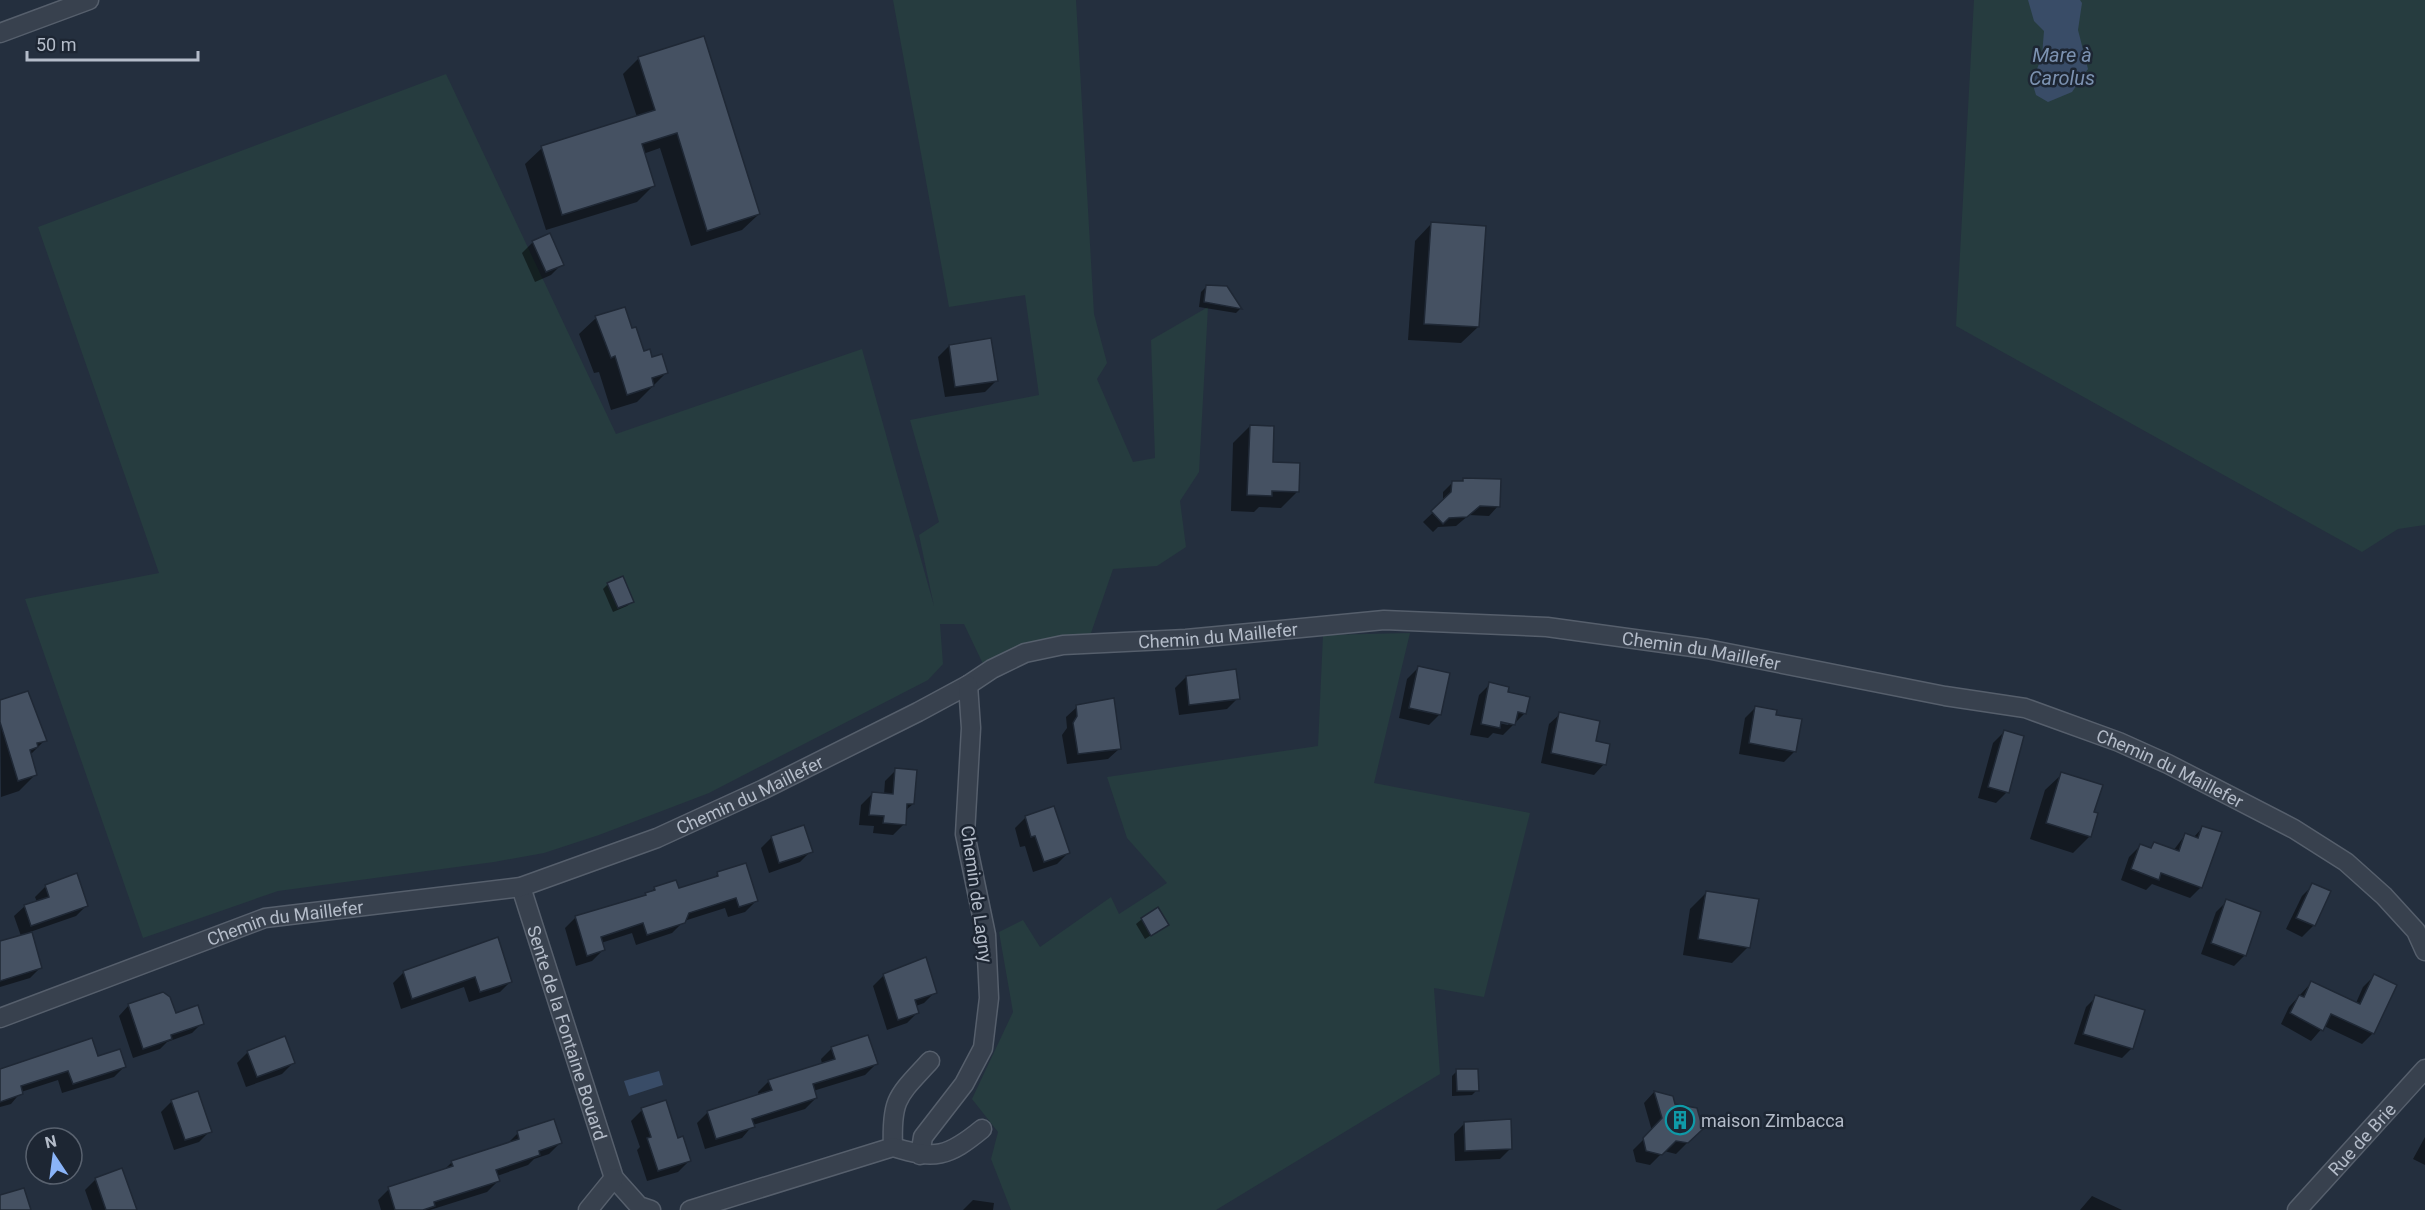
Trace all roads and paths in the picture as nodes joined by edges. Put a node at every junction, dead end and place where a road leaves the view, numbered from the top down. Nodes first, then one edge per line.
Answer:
1 (89, 0) edge
2 (0, 33) edge
3 (968, 686) junction
4 (521, 887) junction
5 (2425, 951) edge
6 (0, 1018) edge
7 (930, 1061) dead end
8 (2425, 1069) edge
9 (982, 1129) dead end
10 (893, 1147) junction
11 (920, 1155) junction
12 (614, 1178) junction
13 (588, 1210) edge
14 (651, 1210) edge
15 (690, 1210) edge
16 (2297, 1210) edge

1 - 2 street
3 - 4 street, Chemin du Maillefer
3 - 5 street, Chemin du Maillefer
3 - 11 street, Chemin de Lagny
4 - 6 street, Chemin du Maillefer
4 - 12 street, Sente de la Fontaine Bouard
7 - 10 street
8 - 16 street, Rue de Brie
9 - 11 street
10 - 11 street
10 - 15 street
12 - 13 street
12 - 14 street, Sente de la Fontaine Bouard

